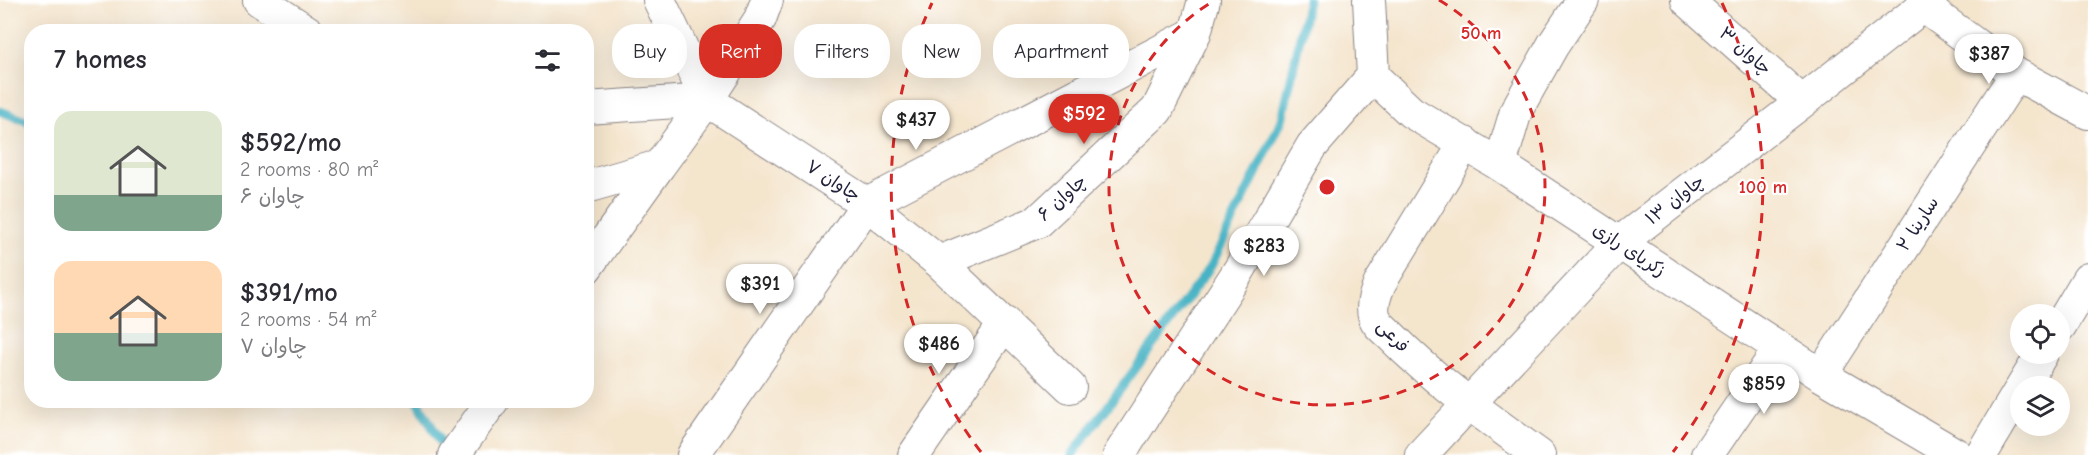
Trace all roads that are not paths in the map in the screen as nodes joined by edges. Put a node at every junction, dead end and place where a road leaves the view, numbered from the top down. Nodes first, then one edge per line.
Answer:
1 (259, 0) edge
2 (659, 0) edge
3 (767, 0) edge
4 (1204, 0) edge
5 (1369, 0) edge
6 (1583, 0) edge
7 (1925, 2) edge
8 (1697, 3) edge
9 (296, 24) edge
10 (1195, 33) junction
11 (2016, 74) junction
12 (1373, 76) junction
13 (707, 100) junction
14 (1803, 102) junction
15 (594, 107) edge
16 (2088, 113) edge
17 (1465, 143) junction
18 (1500, 165) junction
19 (659, 166) junction
20 (594, 185) edge
21 (867, 204) junction
22 (1619, 243) junction
23 (594, 257) edge
24 (939, 262) junction
25 (2088, 279) edge
26 (2070, 309) edge
27 (1005, 323) junction
28 (1780, 348) junction
29 (1821, 375) junction
30 (1070, 387) dead end
31 (1469, 404) junction
32 (2010, 406) edge
33 (487, 408) edge
34 (454, 455) edge
35 (693, 455) edge
36 (914, 455) edge
37 (1119, 455) edge
38 (1421, 455) edge
39 (1539, 455) edge
40 (1707, 455) edge
41 (1957, 455) edge
42 (1981, 455) edge

1 - 9 street
2 - 13 street
3 - 13 street
4 - 10 street, چاوان ۶
5 - 12 street
6 - 18 street
7 - 11 street
7 - 14 street, چاوان ۱۳
8 - 14 street, چاوان ۳
10 - 21 street, چاوان ۷
10 - 24 street, چاوان ۶
11 - 16 street
11 - 29 street, سارینا ۲
12 - 17 street, زکریای رازی
12 - 37 street
13 - 15 street
13 - 19 street
13 - 21 street, چاوان ۷
14 - 22 street, چاوان ۱۳
17 - 18 street, زکریای رازی
17 - 31 street, فرعی
18 - 22 street, زکریای رازی
19 - 20 street
19 - 23 street
21 - 24 street
21 - 35 street
22 - 28 street, زکریای رازی
22 - 31 street, چاوان ۱۳
24 - 27 street
25 - 26 street
27 - 30 street
27 - 36 street
28 - 29 street, زکریای رازی
28 - 40 street
29 - 41 street, زکریای رازی
31 - 38 street, چاوان ۱۳
31 - 39 street, فرعی
32 - 42 street
33 - 34 street

